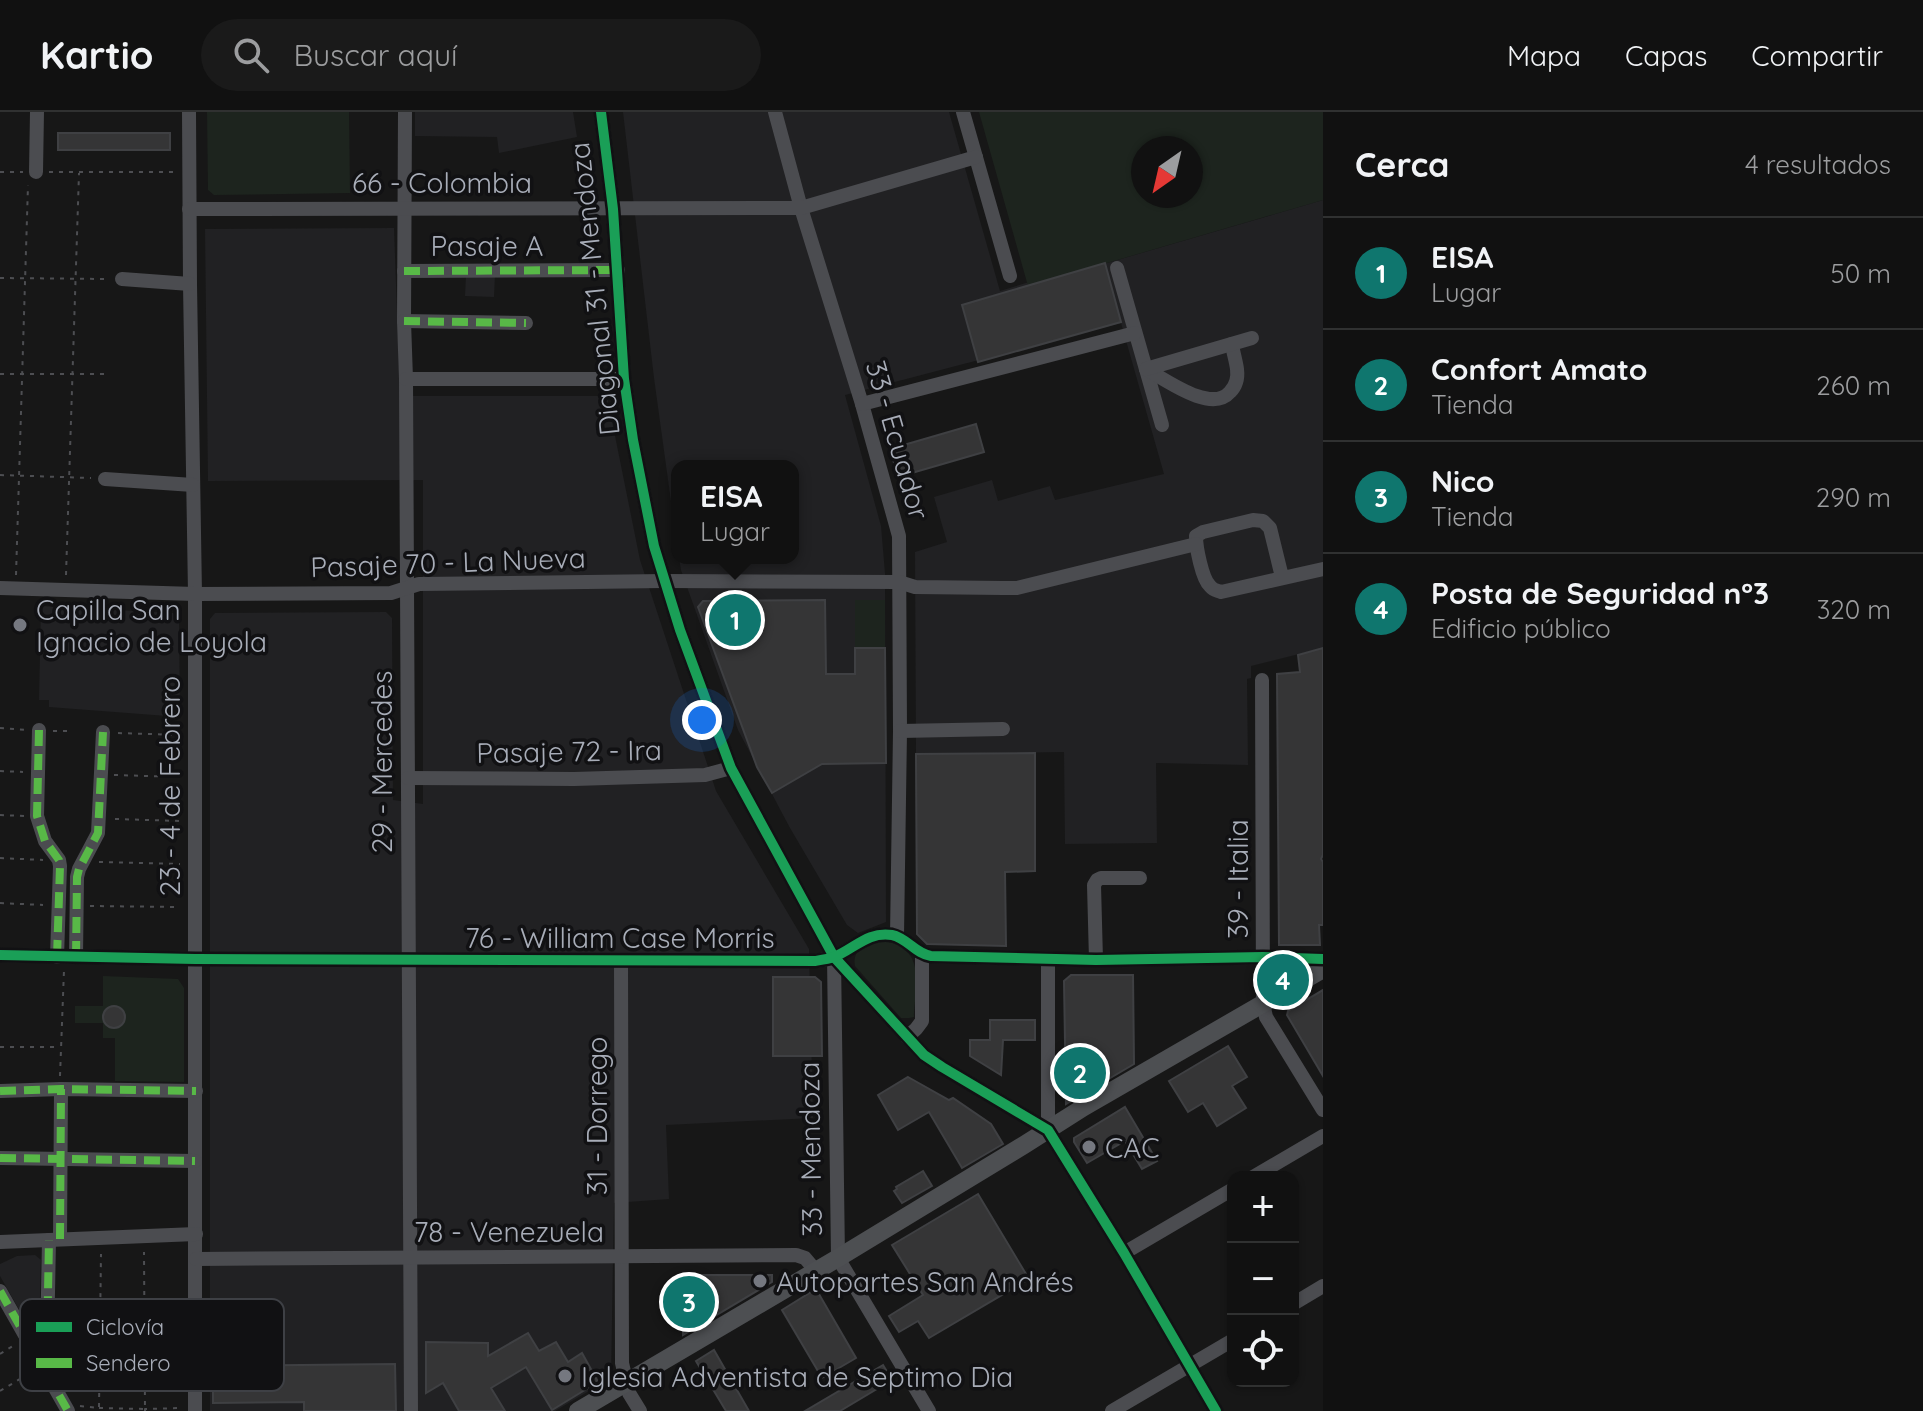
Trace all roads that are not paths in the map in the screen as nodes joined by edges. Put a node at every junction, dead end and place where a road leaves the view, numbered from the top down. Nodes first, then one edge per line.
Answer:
1 (37, 112) edge
2 (189, 112) edge
3 (405, 112) edge
4 (601, 112) edge
5 (775, 112) edge
6 (963, 112) edge
7 (976, 157) junction
8 (32, 172) road end
9 (405, 208) junction
10 (801, 208) junction
11 (189, 209) junction
12 (613, 209) junction
13 (1117, 268) dead end
14 (618, 270) junction
15 (404, 271) junction
16 (1010, 276) dead end
17 (122, 279) road end
18 (190, 284) junction
19 (404, 321) junction
20 (526, 323) dead end
21 (1130, 334) junction
22 (1252, 338) dead end
23 (1232, 344) junction
24 (1146, 369) junction
25 (406, 379) junction
26 (624, 379) junction
27 (862, 404) junction
28 (1162, 425) dead end
29 (105, 479) road end
30 (193, 485) junction
31 (1196, 544) junction
32 (1323, 569) edge
33 (1282, 577) junction
34 (664, 581) junction
35 (899, 582) junction
36 (0, 588) edge
37 (406, 588) junction
38 (195, 594) junction
39 (1262, 680) dead end
40 (1003, 729) dead end
41 (39, 730) dead end
42 (900, 731) junction
43 (103, 732) road end
44 (731, 768) junction
45 (408, 778) junction
46 (1140, 878) dead end
47 (897, 936) junction
48 (922, 954) junction
49 (0, 955) edge
50 (66, 957) junction
51 (834, 957) junction
52 (1263, 957) junction
53 (195, 959) junction
54 (1048, 959) junction
55 (1323, 959) edge
56 (1096, 960) junction
57 (408, 961) junction
58 (621, 961) junction
59 (1323, 969) edge
60 (1263, 1003) junction
61 (907, 1037) junction
62 (61, 1089) junction
63 (0, 1091) edge
64 (196, 1091) junction
65 (1323, 1110) edge
66 (1048, 1130) junction
67 (1323, 1136) edge
68 (0, 1158) edge
69 (59, 1159) junction
70 (195, 1161) junction
71 (1263, 1171) edge
72 (1227, 1193) edge
73 (196, 1234) junction
74 (55, 1239) junction
75 (0, 1242) edge
76 (1124, 1253) junction
77 (623, 1256) junction
78 (409, 1257) junction
79 (838, 1258) junction
80 (196, 1259) junction
81 (816, 1271) junction
82 (1323, 1286) edge
83 (0, 1291) edge
84 (50, 1299) edge
85 (196, 1299) edge
86 (1299, 1300) edge
87 (20, 1326) edge
88 (1227, 1343) edge
89 (1189, 1365) junction
90 (626, 1382) junction
91 (411, 1411) edge
92 (578, 1411) edge
93 (640, 1411) edge
94 (929, 1411) edge
95 (1112, 1411) edge
96 (1216, 1411) edge

1 - 8 street
2 - 11 street, 23 - 4 de Febrero
3 - 9 street, 29 - Mercedes
4 - 12 street, Diagonal 31 - Mendoza
5 - 10 street, 33 - Ecuador
6 - 7 street
7 - 10 street, 66 - Colombia
7 - 16 street
9 - 11 street, 66 - Colombia
9 - 12 street, 66 - Colombia
9 - 15 street, 29 - Mercedes
10 - 12 street, 66 - Colombia
10 - 27 street, 33 - Ecuador
11 - 18 street, 23 - 4 de Febrero
12 - 14 street, Diagonal 31 - Mendoza
13 - 21 street
14 - 15 street, Pasaje A
14 - 26 street, Diagonal 31 - Mendoza
15 - 19 street, 29 - Mercedes
17 - 18 street
18 - 30 street, 23 - 4 de Febrero
19 - 20 street
19 - 25 street, 29 - Mercedes
21 - 24 street
21 - 27 street
22 - 23 street
23 - 24 street
23 - 24 street
24 - 28 street
25 - 26 street
25 - 37 street, 29 - Mercedes
26 - 34 street, Diagonal 31 - Mendoza
27 - 35 street, 33 - Ecuador
29 - 30 street
30 - 38 street, 23 - 4 de Febrero
31 - 33 street
31 - 33 street, Pasaje 70 - La Nueva
31 - 35 street, Pasaje 70 - La Nueva
32 - 33 street
34 - 35 street, Pasaje 70 - La Nueva
34 - 37 street, Pasaje 70 - La Nueva
34 - 44 street, Diagonal 31 - Mendoza
35 - 42 street, 33 - Ecuador
36 - 38 street, Pasaje 70 - La Nueva
37 - 38 street, Pasaje 70 - La Nueva
37 - 45 street, 29 - Mercedes
38 - 53 street, 23 - 4 de Febrero
39 - 52 street, 39 - Italia
40 - 42 street
41 - 50 street
42 - 47 street, 33 - Ecuador
43 - 50 street
44 - 45 street, Pasaje 72 - Ira
44 - 51 street, Diagonal 31 - Mendoza
45 - 57 street, 29 - Mercedes
46 - 56 street
47 - 48 street
47 - 51 street, 76 - William Case Morris
48 - 54 street
48 - 61 street
49 - 50 street, 76 - William Case Morris
50 - 53 street, 76 - William Case Morris
51 - 58 street, 76 - William Case Morris
51 - 61 street, Diagonal 31 - Mendoza
51 - 79 street, 33 - Mendoza
52 - 55 street
52 - 56 street
52 - 60 street, 39 - Italia
53 - 57 street, 76 - William Case Morris
53 - 64 street, 23 - 4 de Febrero
54 - 56 street
54 - 66 street
57 - 58 street, 76 - William Case Morris
57 - 78 street, 29 - Mercedes
58 - 77 street, 31 - Dorrego
59 - 60 main road
60 - 65 street, 39 - Italia
60 - 66 main road
61 - 66 street, Diagonal 31 - Mendoza
62 - 63 street
62 - 64 street
62 - 69 street
64 - 70 street, 23 - 4 de Febrero
66 - 76 street
66 - 79 main road
67 - 71 street
68 - 69 street
69 - 70 street
69 - 74 street
70 - 73 street, 23 - 4 de Febrero
72 - 76 street
73 - 74 street
73 - 80 street, 23 - 4 de Febrero
74 - 75 street
74 - 84 street
76 - 89 street
77 - 78 street, 78 - Venezuela
77 - 81 street, 78 - Venezuela
77 - 90 street, 31 - Dorrego
78 - 80 street, 78 - Venezuela
78 - 91 street, 29 - Mercedes
79 - 81 main road
79 - 94 street, 33 - Mendoza
80 - 85 street, 23 - 4 de Febrero
81 - 90 main road
82 - 86 street
83 - 87 street
88 - 89 street
89 - 95 street
89 - 96 street
90 - 92 main road
90 - 93 street, 31 - Dorrego

